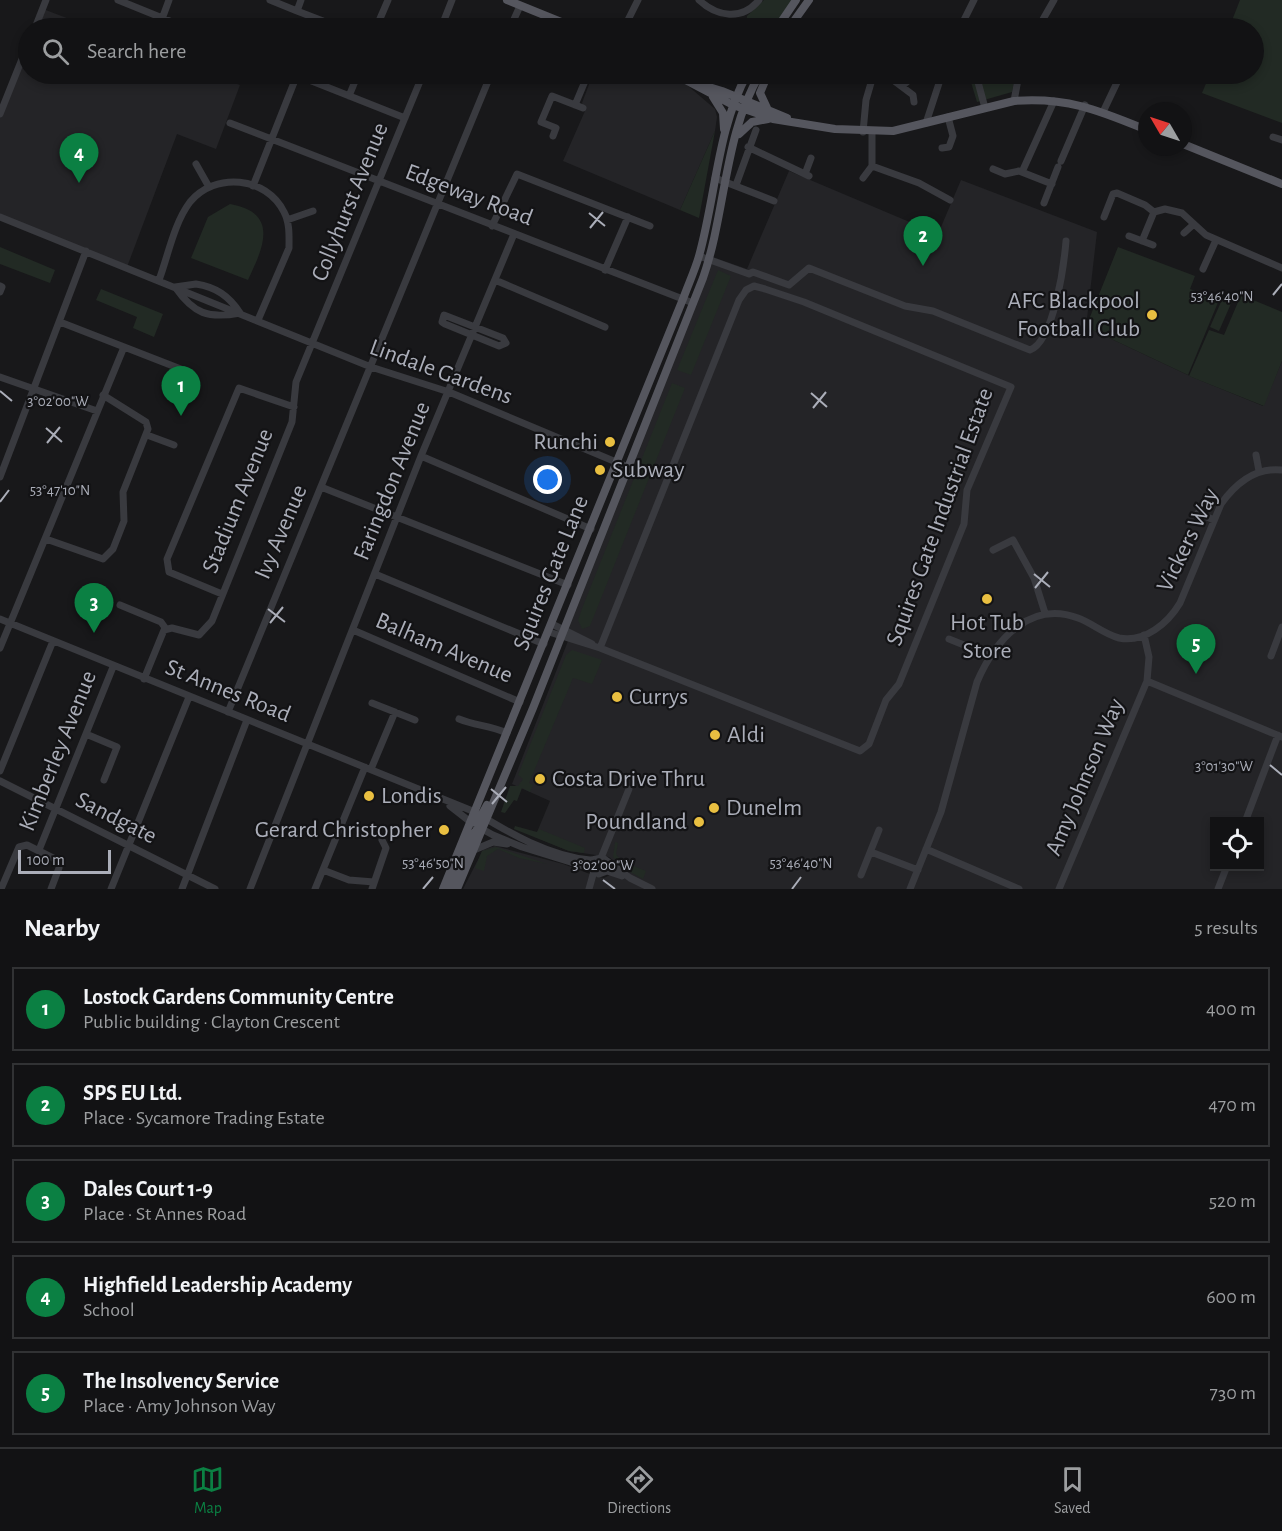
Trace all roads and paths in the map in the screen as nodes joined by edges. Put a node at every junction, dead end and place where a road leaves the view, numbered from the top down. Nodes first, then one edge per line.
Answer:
1 (46, 0) edge
2 (118, 0) edge
3 (170, 0) edge
4 (270, 0) edge
5 (301, 0) edge
6 (388, 0) edge
7 (453, 0) edge
8 (507, 0) edge
9 (638, 0) edge
10 (699, 0) edge
11 (759, 0) edge
12 (796, 0) edge
13 (809, 0) edge
14 (974, 0) edge
15 (1054, 0) edge
16 (520, 6) junction
17 (297, 11) junction
18 (39, 18) edge
19 (160, 18) edge
20 (162, 18) edge
21 (315, 18) edge
22 (380, 18) edge
23 (445, 18) edge
24 (515, 18) edge
25 (551, 18) edge
26 (629, 18) edge
27 (784, 18) edge
28 (796, 18) edge
29 (965, 18) edge
30 (1044, 18) edge
31 (18, 69) edge
32 (292, 84) edge
33 (320, 84) edge
34 (354, 84) edge
35 (419, 84) edge
36 (487, 84) edge
37 (585, 84) edge
38 (694, 84) edge
39 (694, 84) edge
40 (743, 84) edge
41 (755, 84) edge
42 (764, 84) edge
43 (869, 84) edge
44 (899, 84) edge
45 (904, 84) edge
46 (939, 84) edge
47 (979, 84) edge
48 (1017, 84) edge
49 (1116, 84) edge
50 (902, 86) junction
51 (349, 96) junction
52 (712, 96) junction
53 (1014, 100) junction
54 (735, 101) junction
55 (1053, 101) junction
56 (914, 102) dead end
57 (746, 105) junction
58 (1085, 105) junction
59 (985, 108) junction
60 (1, 109) edge
61 (767, 109) junction
62 (1103, 112) junction
63 (948, 117) junction
64 (405, 118) junction
65 (773, 118) junction
66 (230, 123) dead end
67 (926, 123) junction
68 (801, 124) junction
69 (1138, 126) edge
70 (756, 130) dead end
71 (868, 132) junction
72 (724, 135) junction
73 (553, 136) dead end
74 (1273, 137) dead end
75 (273, 139) junction
76 (1282, 140) edge
77 (735, 143) junction
78 (748, 147) junction
79 (1192, 148) edge
80 (948, 149) dead end
81 (811, 158) dead end
82 (196, 164) dead end
83 (872, 166) junction
84 (993, 169) dead end
85 (1022, 172) junction
86 (715, 178) junction
87 (863, 178) dead end
88 (379, 182) junction
89 (726, 182) junction
90 (1052, 184) junction
91 (1282, 184) edge
92 (736, 185) junction
93 (253, 186) junction
94 (209, 187) junction
95 (950, 200) dead end
96 (774, 201) dead end
97 (1044, 203) dead end
98 (437, 204) junction
99 (313, 211) dead end
100 (1154, 212) junction
101 (0, 217) edge
102 (628, 217) junction
103 (1104, 217) dead end
104 (287, 220) junction
105 (1194, 224) junction
106 (492, 225) junction
107 (650, 226) dead end
108 (1184, 233) dead end
109 (514, 234) junction
110 (1129, 236) dead end
111 (1216, 240) junction
112 (1066, 241) dead end
113 (1142, 241) junction
114 (1153, 245) dead end
115 (86, 251) junction
116 (699, 256) junction
117 (709, 260) junction
118 (1203, 268) dead end
119 (1282, 268) edge
120 (605, 270) junction
121 (159, 280) junction
122 (495, 280) junction
123 (175, 287) junction
124 (683, 299) junction
125 (693, 303) junction
126 (240, 313) junction
127 (258, 320) junction
128 (60, 322) junction
129 (475, 327) junction
130 (605, 327) dead end
131 (472, 335) junction
132 (313, 344) junction
133 (124, 347) junction
134 (371, 367) junction
135 (191, 374) dead end
136 (0, 377) edge
137 (34, 389) junction
138 (449, 392) junction
139 (103, 395) junction
140 (294, 407) junction
141 (97, 411) junction
142 (147, 435) junction
143 (174, 445) dead end
144 (1256, 455) dead end
145 (421, 456) junction
146 (3, 463) edge
147 (618, 463) junction
148 (628, 467) junction
149 (1282, 470) edge
150 (1259, 471) junction
151 (0, 477) edge
152 (321, 488) junction
153 (1198, 513) dead end
154 (398, 517) junction
155 (1214, 520) junction
156 (591, 529) junction
157 (46, 539) junction
158 (993, 550) dead end
159 (375, 574) junction
160 (568, 585) junction
161 (222, 594) junction
162 (120, 605) dead end
163 (1045, 613) junction
164 (0, 619) edge
165 (10, 623) junction
166 (550, 628) junction
167 (166, 629) junction
168 (353, 630) junction
169 (1281, 632) edge
170 (563, 633) junction
171 (1144, 635) junction
172 (949, 639) dead end
173 (53, 641) junction
174 (544, 644) junction
175 (0, 648) edge
176 (600, 648) junction
177 (991, 656) junction
178 (1270, 656) dead end
179 (113, 667) junction
180 (144, 679) junction
181 (1147, 681) junction
182 (189, 697) junction
183 (520, 702) junction
184 (372, 703) dead end
185 (228, 712) junction
186 (395, 712) junction
187 (459, 719) dead end
188 (247, 720) junction
189 (415, 720) dead end
190 (507, 733) junction
191 (86, 734) junction
192 (1280, 736) edge
193 (308, 744) junction
194 (368, 768) junction
195 (0, 771) edge
196 (104, 780) dead end
197 (0, 781) edge
198 (629, 789) dead end
199 (441, 799) junction
200 (56, 810) junction
201 (481, 816) junction
202 (1247, 817) edge
203 (477, 827) junction
204 (879, 830) dead end
205 (382, 840) dead end
206 (128, 847) junction
207 (522, 847) junction
208 (927, 849) junction
209 (39, 850) junction
210 (474, 850) junction
211 (871, 852) junction
212 (600, 866) junction
213 (323, 870) junction
214 (918, 870) junction
215 (1225, 871) edge
216 (186, 875) junction
217 (861, 875) dead end
218 (373, 885) edge
219 (2, 889) edge
220 (51, 889) edge
221 (111, 889) edge
222 (183, 889) edge
223 (215, 889) edge
224 (250, 889) edge
225 (315, 889) edge
226 (443, 889) edge
227 (449, 889) edge
228 (457, 889) edge
229 (590, 889) edge
230 (652, 889) edge
231 (910, 889) edge
232 (1019, 889) edge
233 (1059, 889) edge
234 (1218, 889) edge

1 - 18 street
2 - 19 street
3 - 20 street
4 - 17 street
5 - 17 street
6 - 22 street
7 - 23 street
8 - 16 main road
9 - 26 street
10 - 11 street
12 - 27 main road
13 - 28 main road
14 - 29 street
15 - 30 street
16 - 24 street
16 - 25 main road
17 - 21 street
31 - 60 street
32 - 75 street
33 - 51 street
34 - 51 street
35 - 64 street, Collyhurst Avenue
36 - 98 street, Ivy Avenue
37 - 73 street
38 - 52 main road
39 - 54 main road
40 - 54 main road, Squires Gate Lane
41 - 57 main road, Squires Gate Lane
42 - 61 main road
43 - 71 street
44 - 50 street
45 - 50 street
46 - 67 street
47 - 59 street
48 - 53 street
49 - 62 street
50 - 56 street
51 - 64 street
52 - 54 main road
52 - 72 main road
53 - 55 main road
53 - 59 main road
54 - 57 main road
54 - 72 main road, Squires Gate Lane
55 - 58 main road
55 - 85 street
57 - 61 main road
57 - 65 main road
57 - 77 main road, Squires Gate Lane
58 - 62 main road
58 - 90 street
59 - 63 main road
61 - 68 main road
62 - 69 main road
63 - 67 main road
63 - 80 street
64 - 88 street, Collyhurst Avenue
65 - 68 main road
65 - 77 main road
66 - 75 street, Edgeway Road
67 - 71 main road
68 - 71 main road
70 - 78 street
71 - 83 street
72 - 86 main road, Squires Gate Lane
74 - 76 street
75 - 88 street, Edgeway Road
75 - 93 street
77 - 89 main road, Squires Gate Lane
78 - 81 street
78 - 92 street
79 - 91 main road
82 - 94 street
83 - 87 street
83 - 95 street
84 - 85 street
85 - 90 street
86 - 89 street
86 - 116 main road, Squires Gate Lane
88 - 98 street, Edgeway Road
88 - 132 street, Collyhurst Avenue
89 - 92 street
89 - 117 main road, Squires Gate Lane
90 - 97 street
92 - 96 street
93 - 94 street
93 - 104 street
94 - 121 street
98 - 106 street, Edgeway Road
98 - 134 street, Ivy Avenue
99 - 104 street
100 - 103 street
100 - 105 street
100 - 113 street
101 - 115 street, Lindale Gardens
102 - 106 street
102 - 107 street
102 - 120 street
104 - 127 street
105 - 108 street
105 - 111 street
106 - 109 street, Edgeway Road
109 - 120 street, Edgeway Road
109 - 122 street, Faringdon Avenue
110 - 113 street
111 - 118 street
111 - 119 street
112 - 117 street
113 - 114 street
115 - 121 street, Lindale Gardens
115 - 128 street
116 - 117 street
116 - 124 main road, Squires Gate Lane
117 - 125 main road, Squires Gate Lane
120 - 124 street, Edgeway Road
121 - 123 street, Lindale Gardens
122 - 129 street, Faringdon Avenue
122 - 130 street
123 - 126 street, Lindale Gardens
123 - 126 street, Lindale Gardens
123 - 126 street, Lindale Gardens
124 - 125 street, Edgeway Road
124 - 147 main road, Squires Gate Lane
125 - 148 main road, Squires Gate Lane
126 - 127 street, Lindale Gardens
127 - 132 street, Lindale Gardens
128 - 133 street
128 - 137 street
129 - 131 street, Faringdon Avenue
129 - 131 street
129 - 131 street
131 - 138 street, Faringdon Avenue
132 - 134 street, Lindale Gardens
132 - 140 street, Stadium Avenue
133 - 135 street
133 - 139 street
134 - 138 street, Lindale Gardens
134 - 152 street, Ivy Avenue
136 - 137 street
137 - 141 street
137 - 146 street
138 - 145 street, Faringdon Avenue
138 - 147 street, Lindale Gardens
139 - 141 street
139 - 142 street
140 - 161 street, Stadium Avenue
140 - 161 street
141 - 157 street
142 - 143 street
142 - 157 street
144 - 150 street
145 - 154 street, Faringdon Avenue
145 - 156 street
146 - 151 street
147 - 148 street, Lindale Gardens
147 - 156 main road, Squires Gate Lane
148 - 170 main road, Squires Gate Lane
149 - 150 street
150 - 155 street, Vickers Way
152 - 154 street
152 - 185 street, Ivy Avenue
153 - 155 street
154 - 159 street, Faringdon Avenue
154 - 160 street
155 - 171 street, Vickers Way
156 - 160 main road, Squires Gate Lane
157 - 165 street
158 - 163 street
159 - 168 street, Faringdon Avenue
159 - 174 street
160 - 166 main road, Squires Gate Lane
161 - 167 street, Stadium Avenue
162 - 167 street, Stadium Avenue
163 - 171 street, Vickers Way
163 - 177 street
164 - 165 street, St Annes Road
165 - 173 street, St Annes Road
165 - 175 street
166 - 170 street
166 - 174 main road, Squires Gate Lane
167 - 180 street
168 - 183 street, Balham Avenue
168 - 193 street, Faringdon Avenue
169 - 178 street
170 - 176 street
170 - 201 main road, Squires Gate Lane
171 - 181 street, Amy Johnson Way
172 - 177 street
173 - 179 street, St Annes Road
173 - 195 street
174 - 183 main road, Squires Gate Lane
176 - 176 street, Squires Gate Industrial Estate
177 - 208 street
179 - 180 street, St Annes Road
179 - 191 street, Kimberley Avenue
180 - 182 street, St Annes Road
181 - 192 street, Amy Johnson Way
181 - 233 street, Amy Johnson Way
182 - 185 street, St Annes Road
182 - 206 street
183 - 190 main road, Squires Gate Lane
184 - 186 street
185 - 188 street, St Annes Road
186 - 189 street
186 - 194 street
187 - 190 street
188 - 193 street, St Annes Road
188 - 216 street
190 - 201 main road, Squires Gate Lane
191 - 196 street
191 - 200 street, Kimberley Avenue
192 - 202 street, Amy Johnson Way
193 - 194 street, St Annes Road
193 - 224 street, Faringdon Avenue
194 - 199 street, St Annes Road
194 - 213 street
197 - 200 street, Sandgate
198 - 212 street
199 - 201 street, St Annes Road
199 - 203 street, St Annes Road
200 - 206 street, Sandgate
200 - 209 street, Kimberley Avenue
201 - 203 main road, Squires Gate Lane
201 - 203 main road, Squires Gate Lane
201 - 212 street
203 - 207 street
203 - 210 main road, Squires Gate Lane
203 - 226 main road, Squires Gate Lane
203 - 227 main road
204 - 211 street
205 - 218 street
206 - 216 street, Sandgate
206 - 221 street
207 - 210 street
207 - 212 street
208 - 214 street
208 - 232 street
209 - 219 street
209 - 220 street
210 - 228 main road, Squires Gate Lane
211 - 214 street
211 - 217 street
212 - 229 street
212 - 230 street
213 - 218 street
213 - 225 street
214 - 231 street
215 - 234 street
216 - 222 street
216 - 223 street, Sandgate

